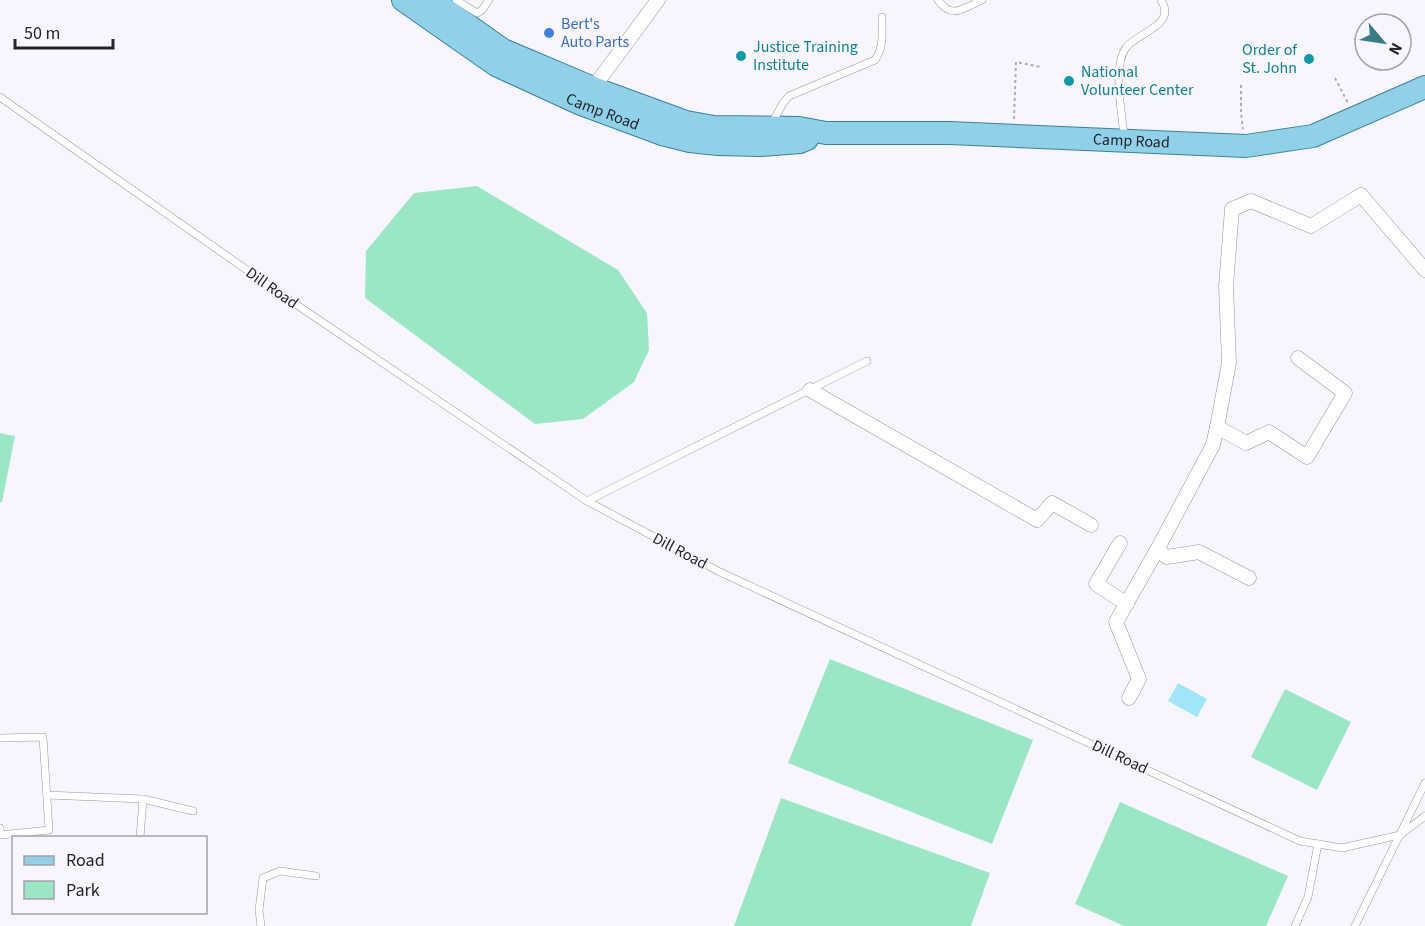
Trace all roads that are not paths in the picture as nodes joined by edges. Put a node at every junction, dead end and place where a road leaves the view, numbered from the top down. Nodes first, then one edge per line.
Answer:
1 (403, 0) edge
2 (432, 0) edge
3 (456, 0) edge
4 (489, 0) edge
5 (658, 0) edge
6 (938, 0) edge
7 (981, 0) edge
8 (1161, 0) edge
9 (882, 17) dead end
10 (1425, 87) edge
11 (593, 88) junction
12 (0, 98) edge
13 (769, 128) junction
14 (826, 133) junction
15 (1124, 142) junction
16 (1425, 270) edge
17 (1298, 358) dead end
18 (867, 361) dead end
19 (810, 390) junction
20 (1217, 427) junction
21 (587, 501) junction
22 (1091, 525) dead end
23 (1120, 543) dead end
24 (1157, 550) junction
25 (1249, 578) dead end
26 (1127, 604) junction
27 (1129, 698) dead end
28 (0, 738) edge
29 (1425, 783) edge
30 (47, 795) junction
31 (143, 799) junction
32 (193, 811) dead end
33 (1425, 816) edge
34 (0, 828) edge
35 (1400, 835) junction
36 (140, 836) edge
37 (1318, 844) junction
38 (316, 876) dead end
39 (261, 926) edge
40 (1295, 926) edge
41 (1355, 926) edge

1 - 14 main road, Camp Road
2 - 11 main road, Camp Road
3 - 4 lane
5 - 11 street
6 - 7 lane
8 - 15 lane
9 - 13 lane
10 - 15 main road, Camp Road
11 - 13 main road, Camp Road
12 - 21 lane, Dill Road
13 - 14 main road, Camp Road
14 - 15 main road, Camp Road
16 - 20 street
17 - 20 street
18 - 19 lane
19 - 21 lane
19 - 22 street
20 - 24 street
21 - 37 lane, Dill Road
23 - 26 street
24 - 25 street
24 - 26 street
26 - 27 street
28 - 30 lane
29 - 35 lane
30 - 31 lane
30 - 34 lane
31 - 32 lane
31 - 36 lane
33 - 35 lane, Dill Road
35 - 37 lane, Dill Road
35 - 41 lane
37 - 40 lane
38 - 39 lane

